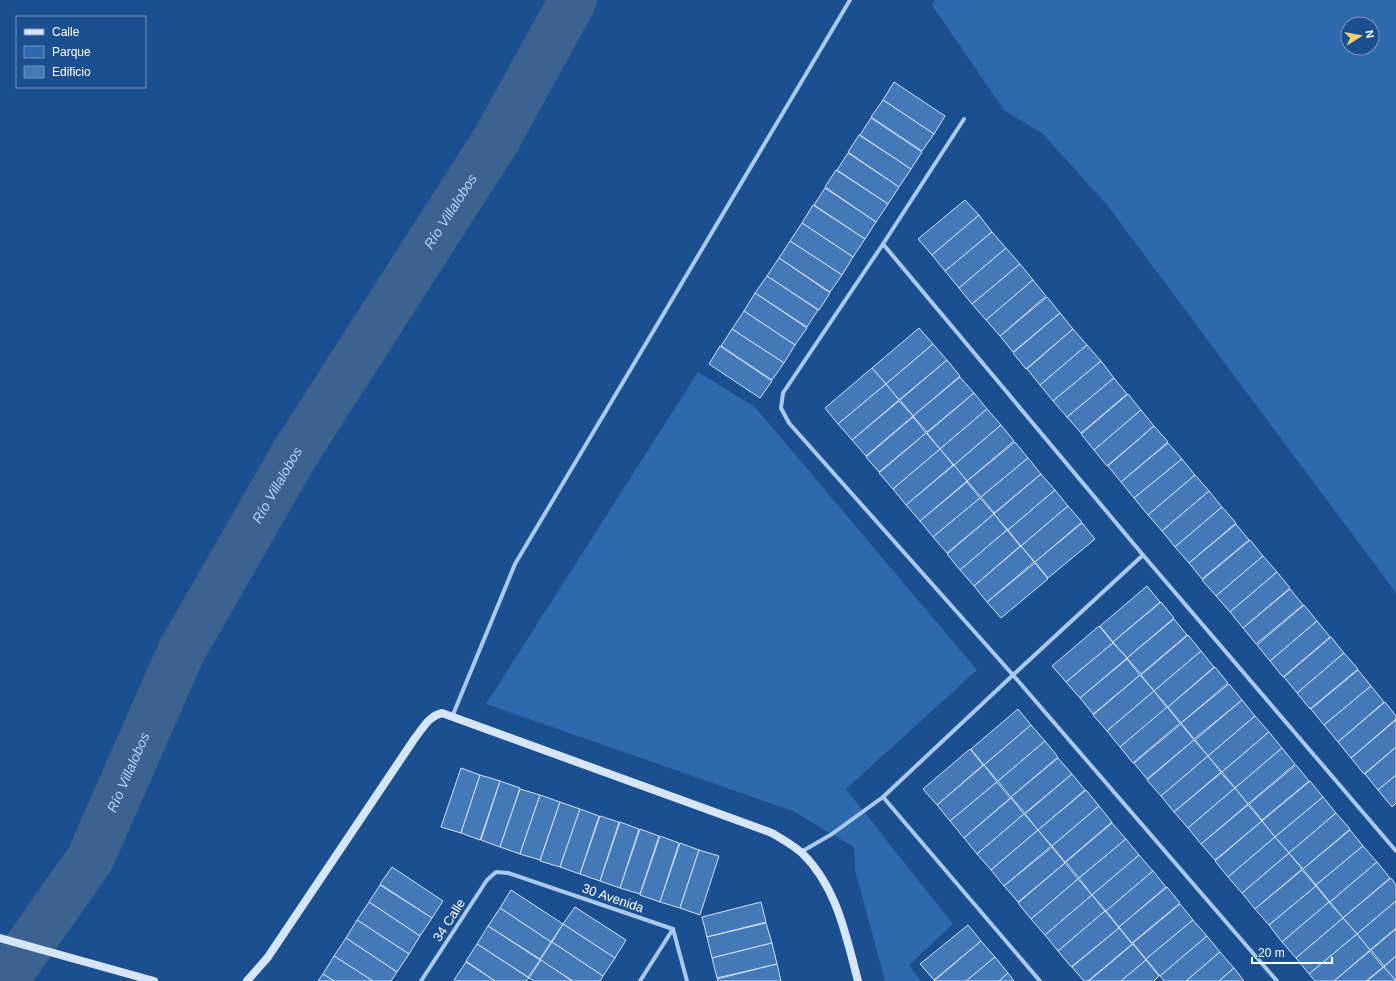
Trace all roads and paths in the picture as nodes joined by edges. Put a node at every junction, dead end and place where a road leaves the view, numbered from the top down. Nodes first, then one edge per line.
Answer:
1 (850, 0) edge
2 (964, 119) dead end
3 (883, 244) junction
4 (1143, 555) junction
5 (1013, 675) junction
6 (452, 717) junction
7 (883, 797) junction
8 (1396, 851) edge
9 (801, 852) junction
10 (496, 872) joint
11 (673, 929) junction
12 (0, 938) edge
13 (154, 981) edge
14 (248, 981) edge
15 (421, 981) edge
16 (640, 981) edge
17 (687, 981) edge
18 (858, 981) edge
19 (1040, 981) edge
20 (1277, 981) edge

1 - 6 street
2 - 3 street
3 - 4 street
3 - 5 street
4 - 5 street
4 - 8 street
5 - 7 street
5 - 20 street
6 - 9 main road
6 - 14 main road
7 - 9 street
7 - 19 street
9 - 18 main road
10 - 11 street, 30 Avenida
10 - 15 street, 34 Calle
11 - 16 street
11 - 17 street
12 - 13 main road

